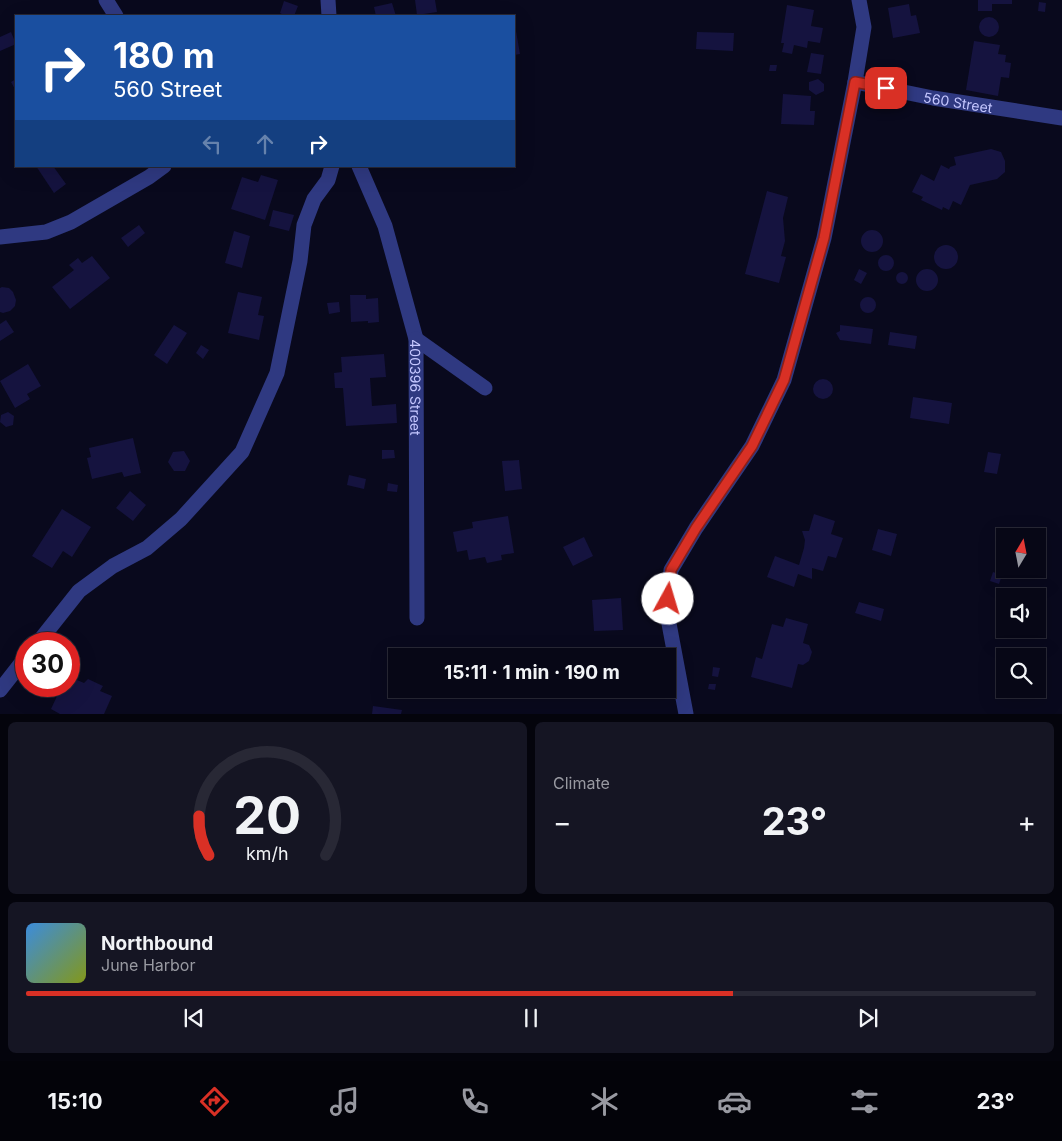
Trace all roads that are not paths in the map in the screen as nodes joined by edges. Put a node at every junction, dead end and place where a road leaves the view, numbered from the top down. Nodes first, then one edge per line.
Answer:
1 (106, 0) edge
2 (328, 0) edge
3 (859, 0) edge
4 (115, 15) edge
5 (329, 15) edge
6 (855, 82) junction
7 (1062, 118) edge
8 (163, 167) edge
9 (332, 167) edge
10 (360, 167) edge
11 (0, 237) edge
12 (416, 339) junction
13 (485, 388) dead end
14 (417, 618) dead end
15 (47, 632) edge
16 (15, 671) edge
17 (0, 690) edge
18 (686, 714) edge

1 - 4 street
2 - 5 street
3 - 6 street
6 - 7 street, 560 Street
6 - 18 street
8 - 11 street
9 - 15 street
10 - 12 street, 400396 Street
12 - 13 street
12 - 14 street, 400396 Street
16 - 17 street

